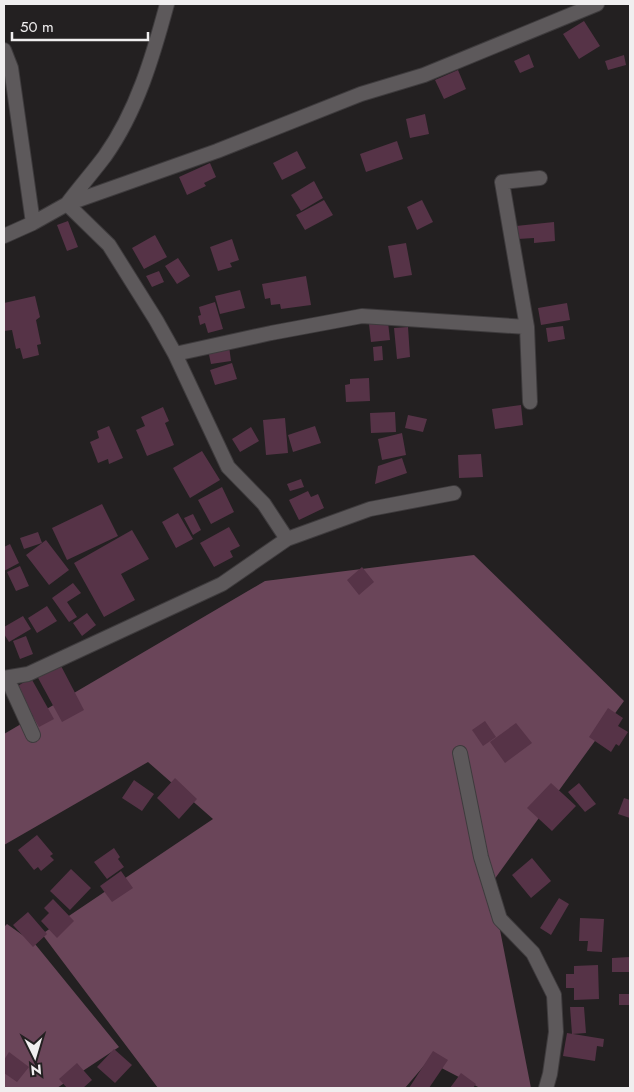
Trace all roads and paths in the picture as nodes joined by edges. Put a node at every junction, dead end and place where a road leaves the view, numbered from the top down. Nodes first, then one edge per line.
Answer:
1 (167, 4) edge
2 (597, 4) edge
3 (4, 50) edge
4 (540, 178) dead end
5 (67, 204) junction
6 (33, 223) junction
7 (4, 236) edge
8 (527, 327) junction
9 (175, 354) junction
10 (530, 402) dead end
11 (454, 494) dead end
12 (287, 539) junction
13 (5, 678) edge
14 (33, 735) dead end
15 (460, 753) dead end
16 (546, 1088) edge

1 - 5 street
2 - 5 street
3 - 6 street
4 - 8 street
5 - 6 street
5 - 9 street
6 - 7 street
8 - 9 street
8 - 10 street
9 - 12 street
11 - 12 street
12 - 13 street
13 - 14 street
15 - 16 street

